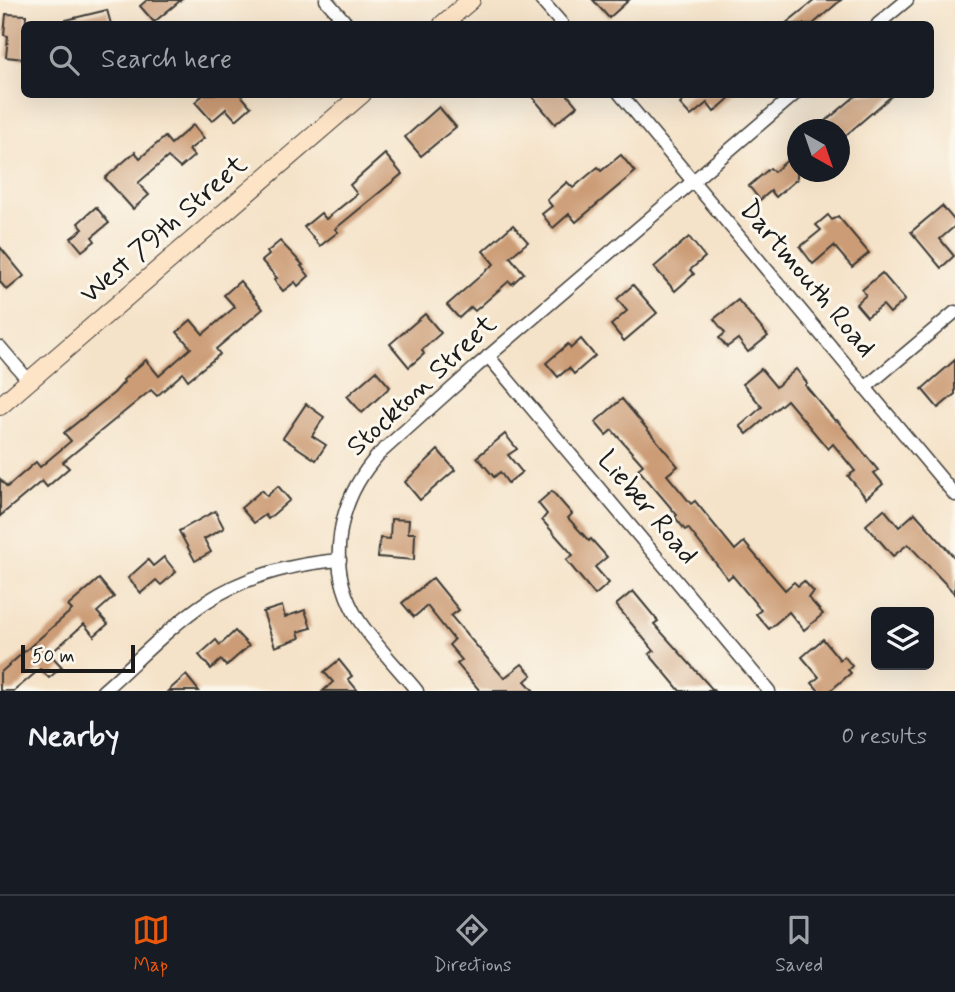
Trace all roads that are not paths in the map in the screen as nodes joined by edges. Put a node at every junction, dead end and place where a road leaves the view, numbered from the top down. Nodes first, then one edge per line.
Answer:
1 (326, 0) edge
2 (471, 0) edge
3 (541, 0) edge
4 (907, 0) edge
5 (344, 21) edge
6 (446, 21) edge
7 (559, 21) edge
8 (882, 21) edge
9 (357, 98) edge
10 (623, 98) edge
11 (790, 98) edge
12 (693, 181) junction
13 (955, 312) edge
14 (0, 347) edge
15 (488, 356) junction
16 (29, 381) junction
17 (866, 387) junction
18 (0, 406) edge
19 (955, 495) edge
20 (340, 560) junction
21 (103, 691) edge
22 (417, 691) edge
23 (769, 691) edge

1 - 5 street
2 - 6 main road
3 - 7 street
4 - 8 street
9 - 16 main road, West 79th Street
10 - 12 street, Dartmouth Road
11 - 12 street, Stockton Street
12 - 15 street, Stockton Street
12 - 17 street, Dartmouth Road
13 - 17 street
14 - 16 street
15 - 20 street, Stockton Street
15 - 23 street, Lieber Road
16 - 18 main road, West 79th Street
17 - 19 street, Dartmouth Road
20 - 21 street
20 - 22 street, Stockton Street

